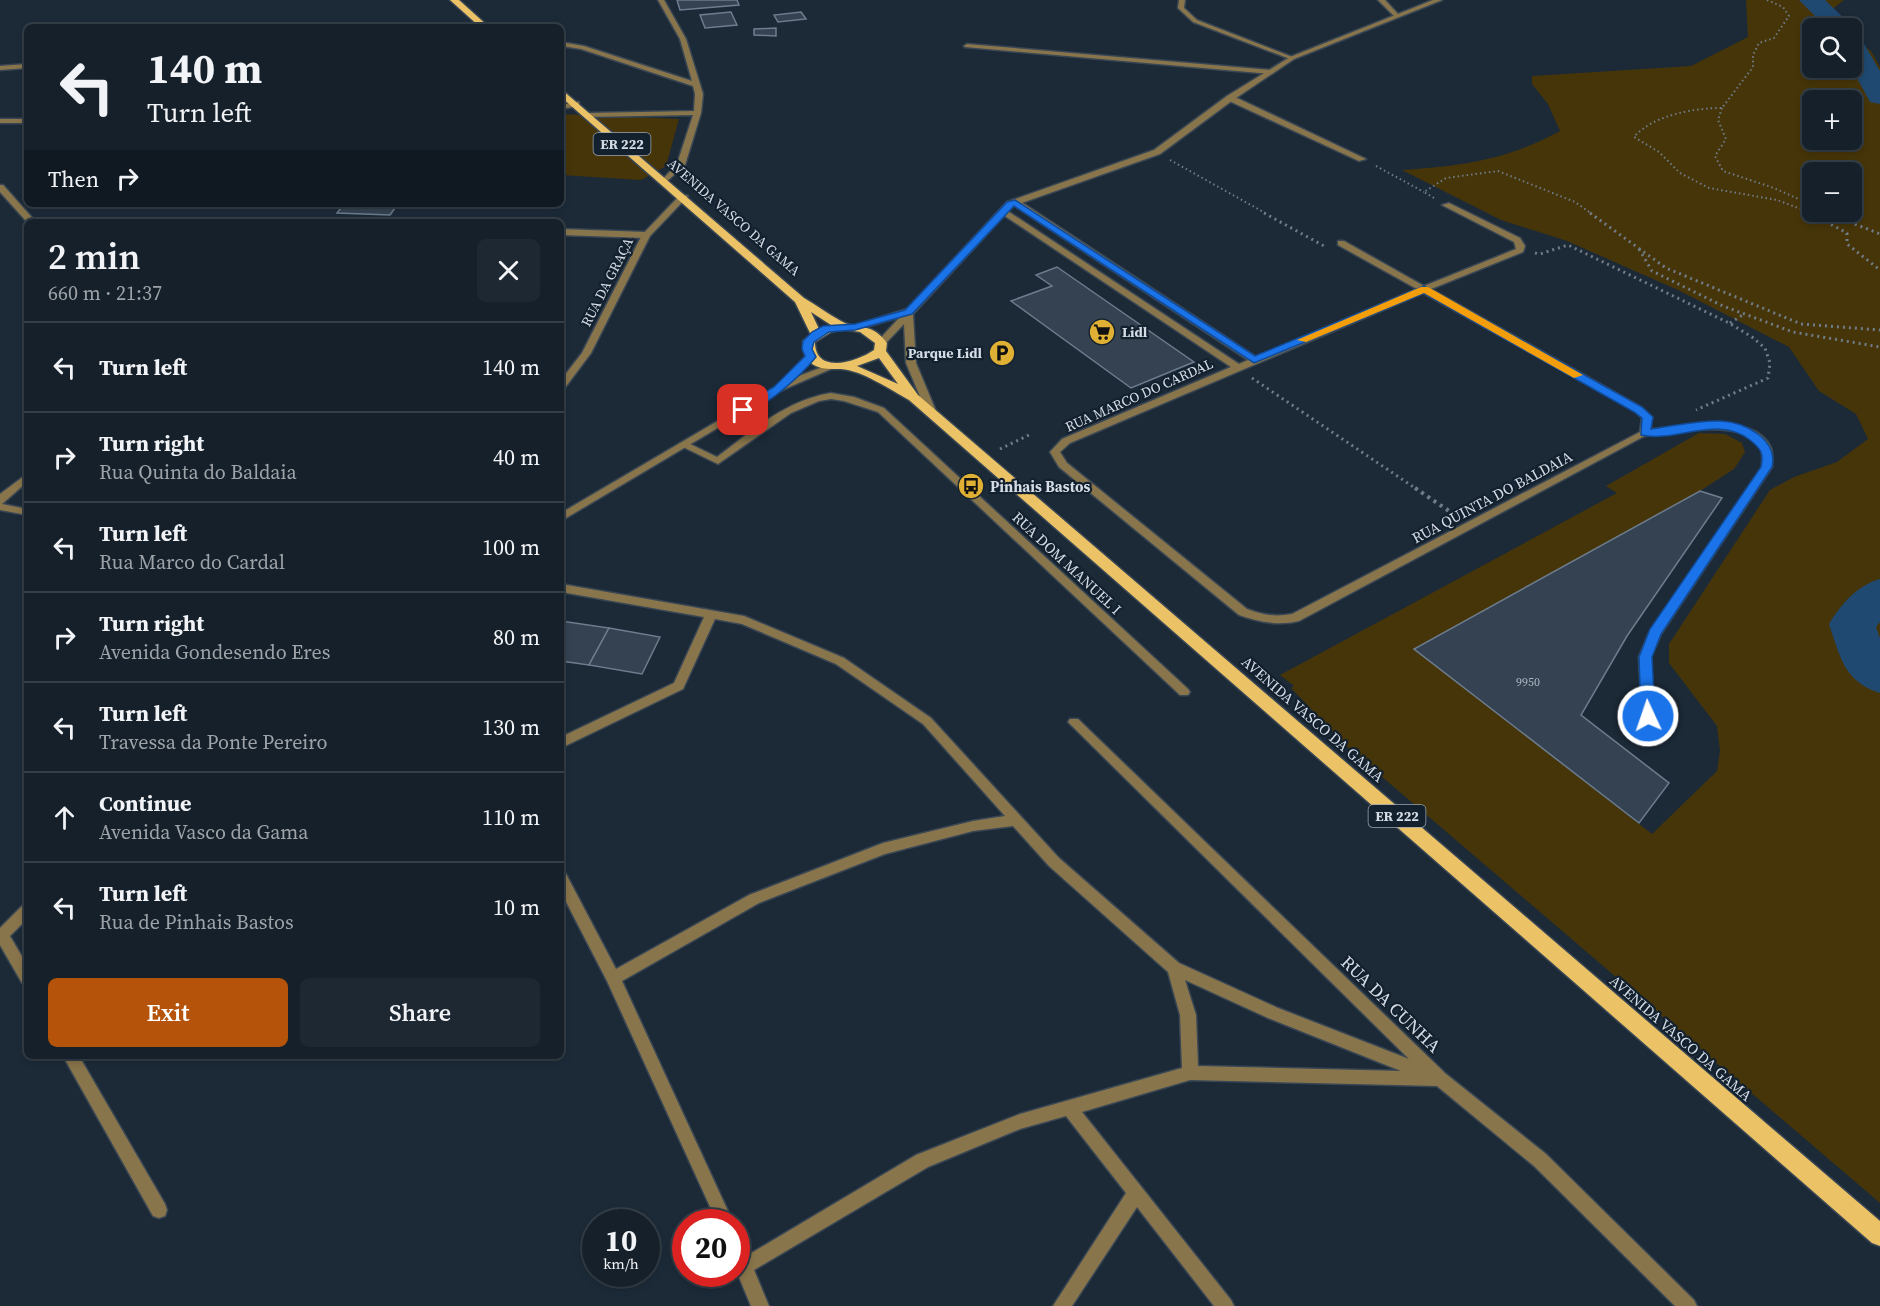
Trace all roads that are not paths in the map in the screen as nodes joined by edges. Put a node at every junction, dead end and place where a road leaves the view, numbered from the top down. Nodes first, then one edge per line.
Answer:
1 (454, 0) edge
2 (662, 0) edge
3 (1182, 0) edge
4 (1380, 0) edge
5 (1439, 0) edge
6 (1396, 15) junction
7 (482, 24) edge
8 (564, 44) edge
9 (967, 46) dead end
10 (1292, 58) junction
11 (24, 66) edge
12 (0, 68) edge
13 (1271, 72) junction
14 (696, 85) junction
15 (564, 95) edge
16 (1230, 98) junction
17 (576, 105) junction
18 (564, 107) edge
19 (697, 113) junction
20 (587, 115) junction
21 (24, 121) edge
22 (0, 122) edge
23 (1362, 159) road end
24 (665, 181) junction
25 (0, 187) edge
26 (684, 196) junction
27 (1015, 202) junction
28 (1446, 205) road end
29 (1003, 212) junction
30 (29, 219) edge
31 (564, 232) edge
32 (646, 235) junction
33 (1341, 243) dead end
34 (1424, 289) junction
35 (800, 300) junction
36 (909, 312) junction
37 (841, 326) junction
38 (855, 327) junction
39 (816, 334) junction
40 (881, 347) junction
41 (811, 357) junction
42 (1254, 360) junction
43 (833, 366) junction
44 (848, 367) junction
45 (1237, 367) junction
46 (564, 383) edge
47 (777, 389) junction
48 (914, 397) junction
49 (931, 411) junction
50 (1645, 433) junction
51 (684, 445) junction
52 (1054, 452) joint
53 (24, 479) edge
54 (0, 501) edge
55 (0, 507) edge
56 (24, 511) edge
57 (564, 516) edge
58 (564, 589) edge
59 (711, 614) junction
60 (1184, 692) dead end
61 (1648, 716) dead end
62 (1074, 722) dead end
63 (564, 742) edge
64 (1015, 820) junction
65 (564, 884) edge
66 (24, 913) edge
67 (1, 936) edge
68 (1174, 968) junction
69 (24, 973) edge
70 (613, 978) junction
71 (73, 1059) edge
72 (1190, 1073) junction
73 (1440, 1079) junction
74 (1070, 1109) junction
75 (1136, 1193) junction
76 (719, 1209) edge
77 (159, 1210) dead end
78 (1880, 1235) edge
79 (750, 1263) edge
80 (750, 1279) edge
81 (760, 1306) edge
82 (1062, 1306) edge
83 (1225, 1306) edge
84 (1688, 1306) edge

1 - 7 main road
2 - 14 street
3 - 10 street
4 - 6 street
5 - 6 street
6 - 10 street
8 - 14 street
9 - 13 street
10 - 13 street
11 - 12 street
13 - 16 street
14 - 19 street
15 - 17 main road, AVENIDA VASCO DA GAMA / ER 222
16 - 23 street
16 - 27 street
17 - 18 street
17 - 20 main road, AVENIDA VASCO DA GAMA / ER 222
19 - 20 street
19 - 24 street
20 - 24 main road, AVENIDA VASCO DA GAMA / ER 222
21 - 22 street
24 - 26 main road, AVENIDA VASCO DA GAMA / ER 222
25 - 30 street
26 - 32 street, RUA DA GRAÇA
26 - 35 main road, AVENIDA VASCO DA GAMA / ER 222
27 - 29 street
27 - 42 street
28 - 34 street, RUA MARCO DO CARDAL
29 - 36 street
29 - 45 street
31 - 32 street
32 - 46 street, RUA DA GRAÇA
33 - 34 street
34 - 42 street, RUA MARCO DO CARDAL
34 - 50 street
35 - 37 main road, AVENIDA VASCO DA GAMA / ER 222
35 - 39 main road, AVENIDA VASCO DA GAMA / ER 222
36 - 38 street
36 - 40 street
36 - 49 street
37 - 38 main road, AVENIDA VASCO DA GAMA / ER 222
37 - 39 main road, AVENIDA VASCO DA GAMA / ER 222
38 - 40 main road, AVENIDA VASCO DA GAMA / ER 222
39 - 41 main road
40 - 44 main road, AVENIDA VASCO DA GAMA / ER 222
40 - 48 main road, AVENIDA VASCO DA GAMA / ER 222
41 - 43 main road, AVENIDA VASCO DA GAMA / ER 222
41 - 47 street
42 - 45 street, RUA MARCO DO CARDAL
43 - 44 main road, AVENIDA VASCO DA GAMA / ER 222
43 - 47 street
44 - 48 main road, AVENIDA VASCO DA GAMA / ER 222
45 - 52 street, RUA MARCO DO CARDAL
47 - 51 street
48 - 49 main road, AVENIDA VASCO DA GAMA / ER 222
49 - 78 main road, AVENIDA VASCO DA GAMA / ER 222
50 - 52 street, RUA QUINTA DO BALDAIA
50 - 61 street
51 - 57 street
51 - 60 street, RUA DOM MANUEL I
53 - 54 street
55 - 56 street
58 - 59 street
59 - 63 street
59 - 64 street
62 - 73 street, RUA DA CUNHA
64 - 68 street
64 - 70 street
65 - 70 street
66 - 67 street
67 - 69 street
68 - 72 street
68 - 73 street
70 - 76 street
71 - 77 street
72 - 73 street
72 - 74 street
73 - 84 street, RUA DA CUNHA
74 - 75 street
74 - 79 street
75 - 82 street
75 - 83 street
80 - 81 street

